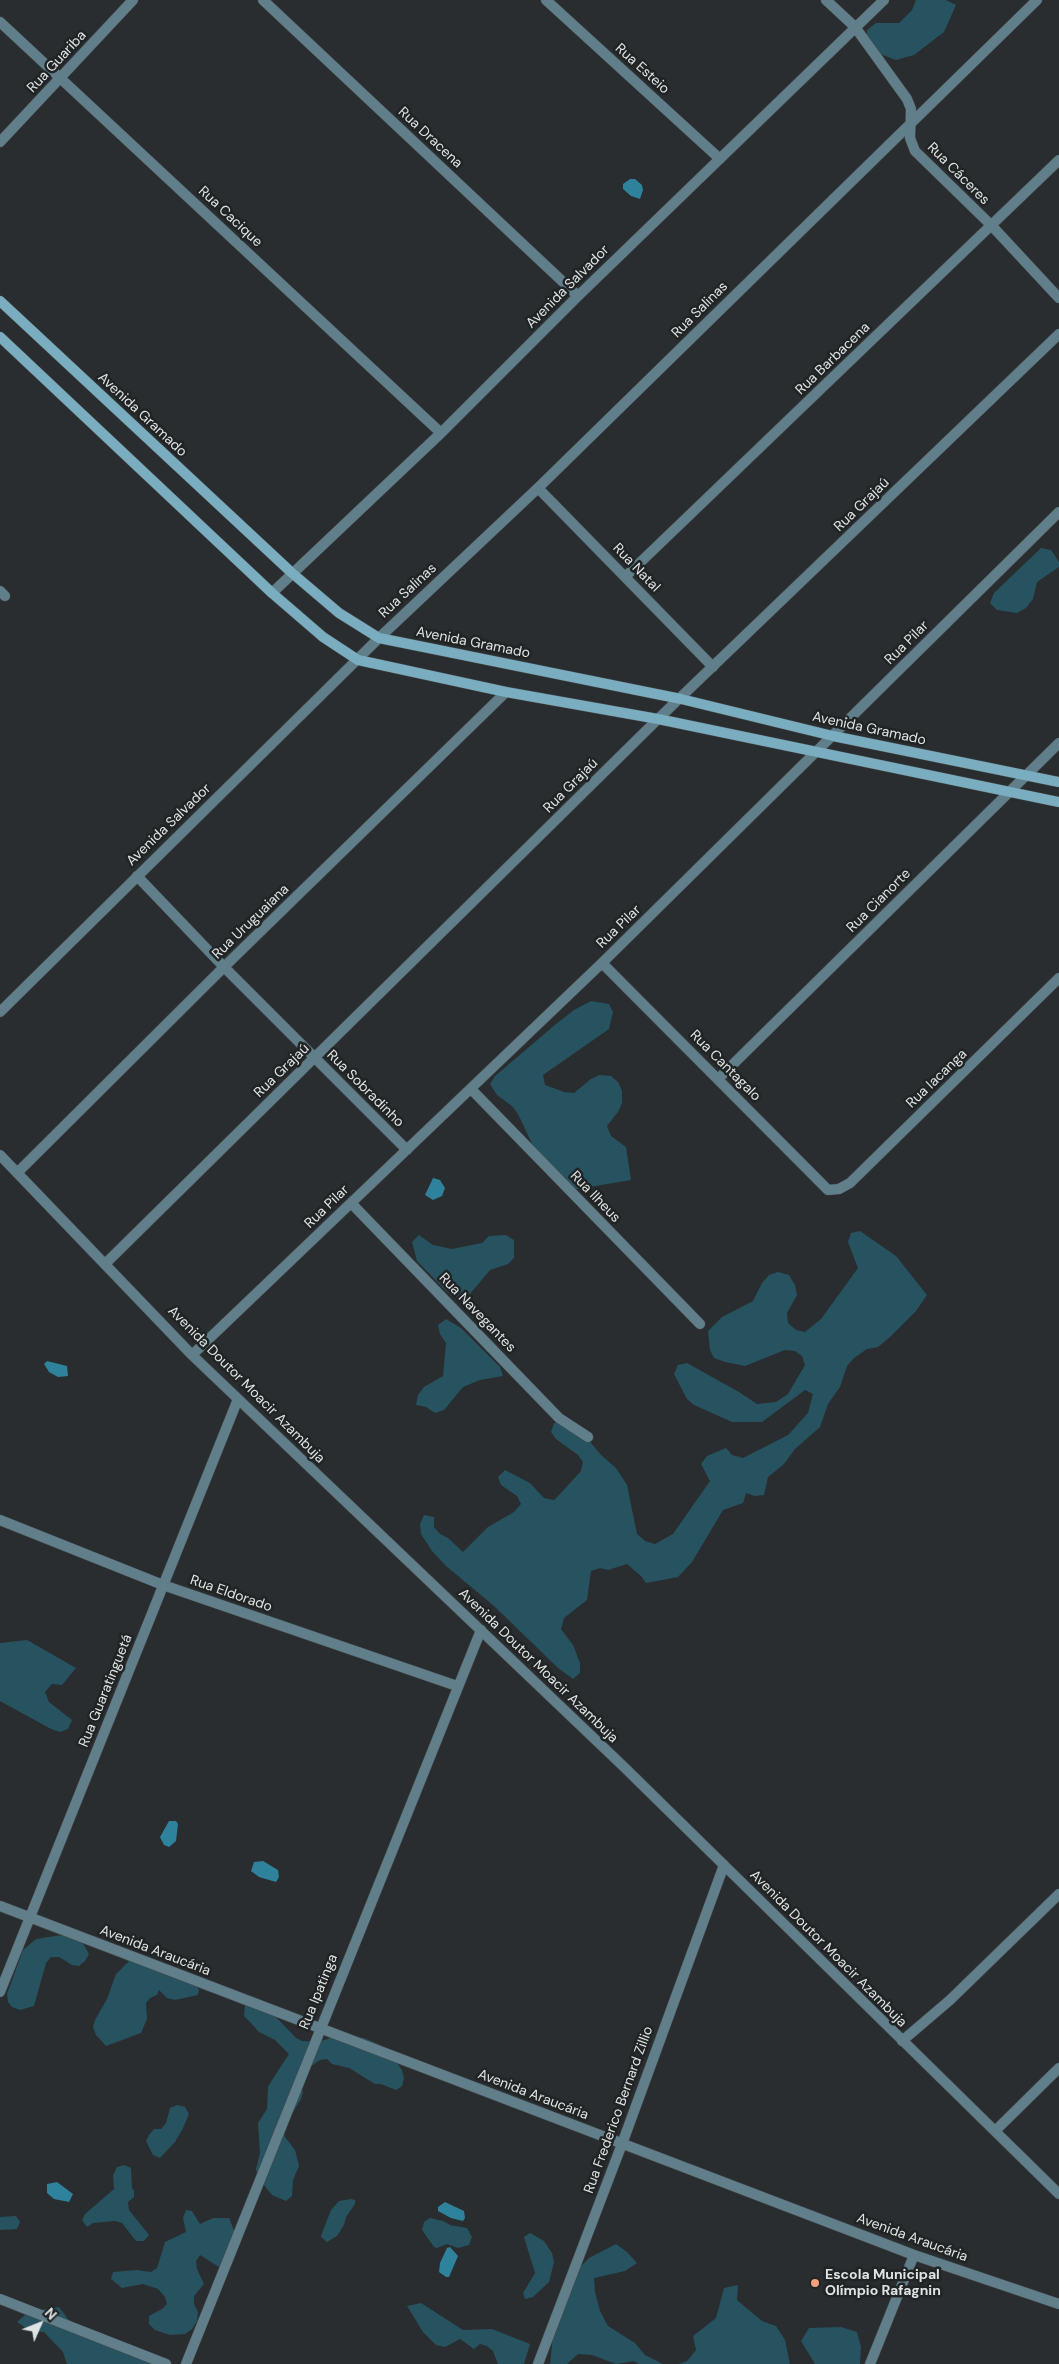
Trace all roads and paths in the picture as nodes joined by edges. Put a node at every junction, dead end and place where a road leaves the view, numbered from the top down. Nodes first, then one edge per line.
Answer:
1 (133, 0) edge
2 (263, 0) edge
3 (546, 0) edge
4 (826, 0) edge
5 (884, 0) edge
6 (1037, 0) edge
7 (0, 22) edge
8 (855, 27) junction
9 (60, 78) junction
10 (911, 122) junction
11 (0, 142) edge
12 (720, 159) junction
13 (1059, 160) edge
14 (992, 226) junction
15 (578, 296) junction
16 (1059, 298) edge
17 (0, 301) edge
18 (1059, 334) edge
19 (0, 337) edge
20 (441, 432) junction
21 (538, 488) junction
22 (1059, 512) edge
23 (292, 573) junction
24 (625, 577) junction
25 (272, 593) junction
26 (379, 638) junction
27 (358, 660) junction
28 (713, 667) junction
29 (506, 692) junction
30 (681, 699) junction
31 (658, 719) junction
32 (833, 736) junction
33 (1059, 743) edge
34 (816, 753) junction
35 (1026, 775) junction
36 (1059, 782) edge
37 (1010, 791) junction
38 (1059, 802) edge
39 (137, 876) junction
40 (602, 963) junction
41 (224, 967) junction
42 (1059, 978) edge
43 (0, 1012) edge
44 (315, 1058) junction
45 (718, 1079) junction
46 (471, 1089) junction
47 (406, 1150) junction
48 (0, 1155) edge
49 (17, 1173) junction
50 (828, 1190) joint
51 (352, 1204) junction
52 (106, 1263) junction
53 (700, 1324) dead end
54 (192, 1355) junction
55 (238, 1399) junction
56 (588, 1437) dead end
57 (0, 1520) edge
58 (163, 1585) junction
59 (480, 1630) junction
60 (457, 1686) junction
61 (724, 1865) junction
62 (1059, 1894) edge
63 (0, 1906) edge
64 (30, 1918) junction
65 (0, 1992) edge
66 (319, 2028) junction
67 (902, 2041) junction
68 (1059, 2068) edge
69 (995, 2131) junction
70 (622, 2144) junction
71 (1059, 2194) edge
72 (914, 2255) junction
73 (0, 2299) edge
74 (1059, 2304) edge
75 (166, 2364) edge
76 (186, 2364) edge
77 (538, 2364) edge
78 (870, 2364) edge

1 - 9 street, Rua Guariba
2 - 15 street, Rua Dracena
3 - 12 street, Rua Esteio
4 - 8 street, Rua Cáceres
5 - 8 street, Avenida Salvador
6 - 10 street, Rua Salinas
7 - 9 street, Rua Cacique
8 - 10 street, Rua Cáceres
8 - 12 street, Avenida Salvador
9 - 11 street, Rua Guariba
9 - 20 street, Rua Cacique
10 - 14 street, Rua Cáceres
10 - 21 street, Rua Salinas
12 - 15 street, Avenida Salvador
13 - 14 street, Rua Barbacena
14 - 16 street, Rua Cáceres
14 - 24 street, Rua Barbacena
15 - 20 street, Avenida Salvador
17 - 23 street, Avenida Gramado
18 - 28 street, Rua Grajaú
19 - 25 street
20 - 23 street, Avenida Salvador
21 - 24 street, Rua Natal
21 - 26 street, Rua Salinas
22 - 32 street, Rua Pilar
23 - 25 street, Avenida Salvador
23 - 26 street, Avenida Gramado
24 - 28 street, Rua Natal
25 - 27 street
26 - 27 street, Rua Salinas
26 - 30 street, Avenida Gramado
27 - 29 street
27 - 39 street, Avenida Salvador
28 - 30 street, Rua Grajaú
29 - 31 street
29 - 41 street, Rua Uruguaiana
30 - 31 street, Rua Grajaú
30 - 32 street, Avenida Gramado
31 - 34 street
31 - 44 street, Rua Grajaú
32 - 34 street, Rua Pilar
32 - 35 street, Avenida Gramado
33 - 35 street, Rua Cianorte
34 - 37 street
34 - 40 street, Rua Pilar
35 - 36 street, Avenida Gramado
35 - 37 street, Rua Cianorte
37 - 38 street
37 - 45 street, Rua Cianorte
39 - 41 street, Rua Sobradinho
39 - 43 street, Avenida Salvador
40 - 45 street, Rua Cantagalo
40 - 46 street, Rua Pilar
41 - 44 street, Rua Sobradinho
41 - 49 street, Rua Uruguaiana
42 - 50 street, Rua Iacanga
44 - 47 street, Rua Sobradinho
44 - 52 street, Rua Grajaú
45 - 50 street, Rua Cantagalo
46 - 47 street, Rua Pilar
46 - 53 street, Rua Ilheus
47 - 51 street, Rua Pilar
48 - 49 street, Avenida Doutor Moacir Azambuja
49 - 52 street, Avenida Doutor Moacir Azambuja
51 - 54 street, Rua Pilar
51 - 56 street, Rua Navegantes
52 - 54 street, Avenida Doutor Moacir Azambuja
54 - 55 street, Avenida Doutor Moacir Azambuja
55 - 58 street, Rua Guaratinguetá
55 - 59 street, Avenida Doutor Moacir Azambuja
57 - 58 street, Rua Eldorado
58 - 60 street, Rua Eldorado
58 - 64 street, Rua Guaratinguetá
59 - 60 street, Rua Ipatinga
59 - 61 street, Avenida Doutor Moacir Azambuja
60 - 66 street, Rua Ipatinga
61 - 67 street, Avenida Doutor Moacir Azambuja
61 - 70 street, Rua Frederico Bernard Zillio
62 - 67 street
63 - 64 street, Avenida Araucária
64 - 65 street, Rua Guaratinguetá
64 - 66 street, Avenida Araucária
66 - 70 street, Avenida Araucária
66 - 76 street, Rua Ipatinga
67 - 69 street, Avenida Doutor Moacir Azambuja
68 - 69 street
69 - 71 street, Avenida Doutor Moacir Azambuja
70 - 72 street, Avenida Araucária
70 - 77 street, Rua Frederico Bernard Zillio
72 - 74 street, Avenida Araucária
72 - 78 street
73 - 75 street

